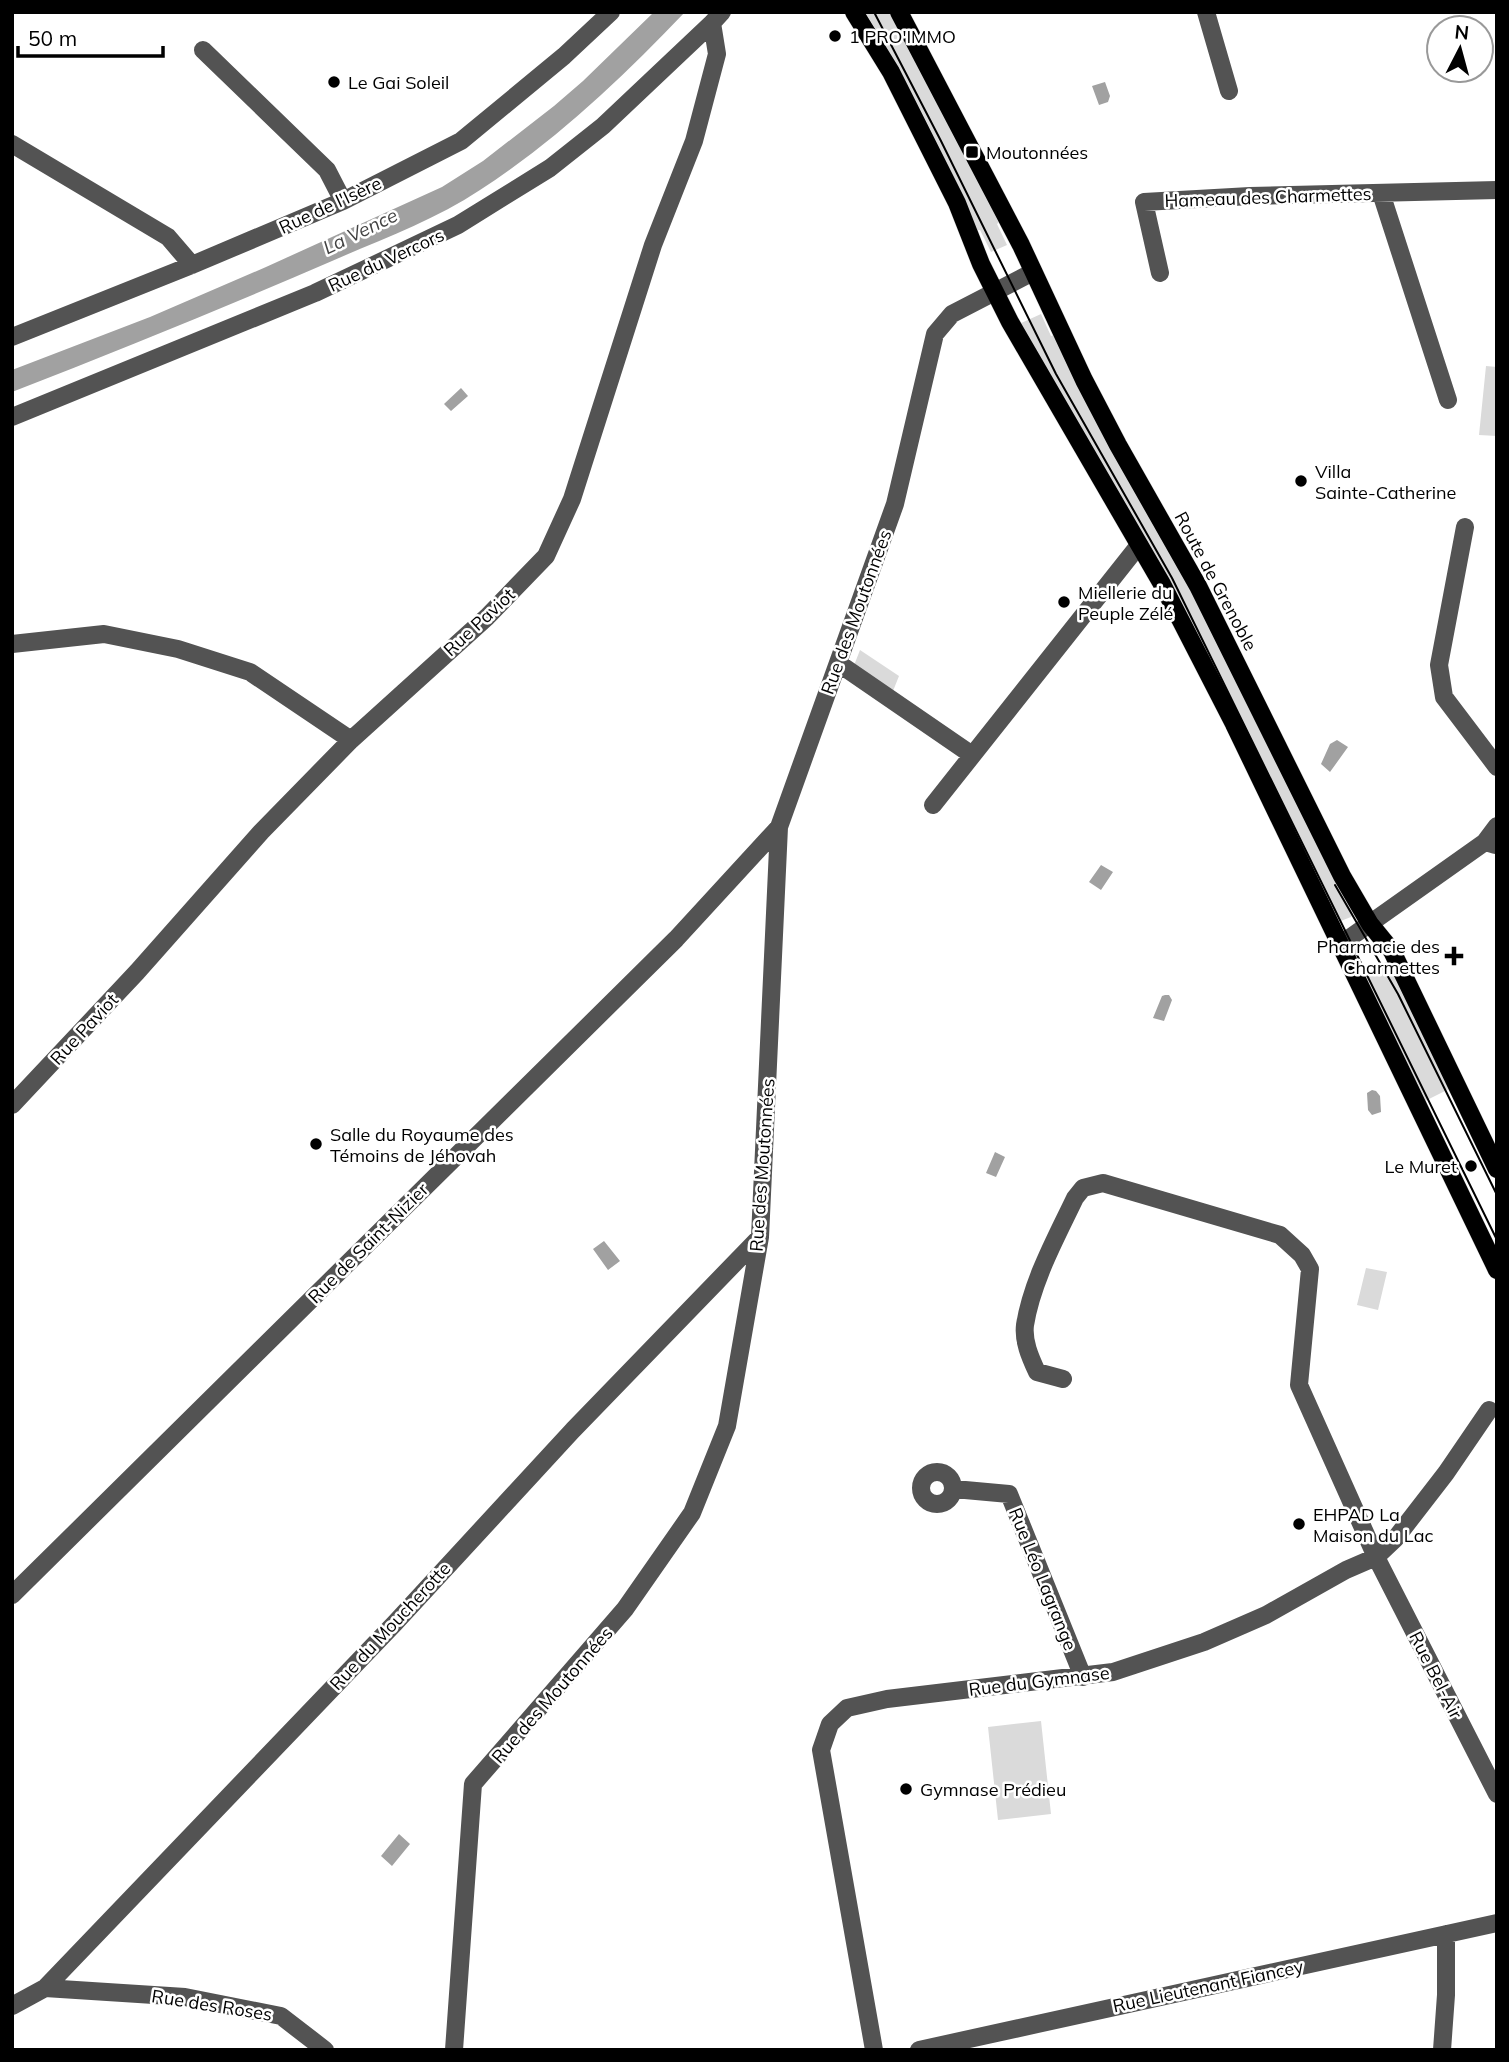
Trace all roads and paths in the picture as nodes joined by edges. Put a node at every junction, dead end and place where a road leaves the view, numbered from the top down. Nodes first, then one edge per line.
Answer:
1 (611, 12) edge
2 (854, 12) edge
3 (899, 12) edge
4 (1206, 12) edge
5 (717, 18) edge
6 (203, 50) dead end
7 (1229, 91) dead end
8 (12, 144) edge
9 (1497, 190) edge
10 (1381, 193) junction
11 (343, 201) junction
12 (192, 265) junction
13 (1033, 272) junction
14 (1160, 273) dead end
15 (995, 292) junction
16 (12, 337) edge
17 (1448, 400) dead end
18 (12, 417) edge
19 (1465, 527) dead end
20 (1139, 545) junction
21 (12, 644) edge
22 (838, 663) junction
23 (351, 740) junction
24 (972, 755) junction
25 (1497, 767) edge
26 (933, 805) dead end
27 (1497, 825) edge
28 (779, 827) junction
29 (1491, 844) edge
30 (1370, 924) junction
31 (1341, 944) junction
32 (12, 1105) edge
33 (1497, 1168) edge
34 (760, 1237) junction
35 (1497, 1270) edge
36 (1063, 1378) dead end
37 (1489, 1410) dead end
38 (954, 1489) dead end
39 (1376, 1557) junction
40 (12, 1595) edge
41 (1083, 1677) junction
42 (1497, 1794) edge
43 (1497, 1923) edge
44 (1446, 1934) junction
45 (45, 1988) junction
46 (12, 2006) edge
47 (325, 2050) edge
48 (454, 2050) edge
49 (874, 2050) edge
50 (919, 2050) edge
51 (1442, 2050) edge

1 - 11 street, Rue de l'Isère
2 - 15 main road
3 - 13 main road, Route de Grenoble
4 - 7 street
5 - 18 street, Rue du Vercors
5 - 23 street, Rue Paviot
6 - 11 street
8 - 12 street
9 - 10 street, Hameau des Charmettes
10 - 14 street, Hameau des Charmettes
10 - 17 street, Hameau des Charmettes
11 - 12 street, Rue de l'Isère
12 - 16 street, Rue de l'Isère
13 - 15 street, Rue des Moutonnées
13 - 30 main road, Route de Grenoble
15 - 20 main road
15 - 22 street, Rue des Moutonnées
19 - 25 street
20 - 24 street
20 - 31 main road
21 - 23 street
22 - 24 street
22 - 28 street, Rue des Moutonnées
23 - 32 street, Rue Paviot
24 - 26 street
27 - 29 street
28 - 34 street, Rue des Moutonnées
28 - 40 street, Rue de Saint-Nizier
29 - 30 street
30 - 31 street
30 - 33 main road, Route de Grenoble
31 - 35 main road
34 - 45 street, Rue du Moucherotte
34 - 48 street, Rue des Moutonnées
36 - 39 street, Rue Bel-Air
37 - 39 street, Rue du Gymnase
38 - 41 street, Rue Léo Lagrange
39 - 41 street, Rue du Gymnase
39 - 42 street, Rue Bel-Air
41 - 49 street, Rue du Gymnase
43 - 44 street, Rue Lieutenant Fiancey
44 - 50 street, Rue Lieutenant Fiancey
44 - 51 street
45 - 46 street, Rue du Moucherotte
45 - 47 street, Rue des Roses

